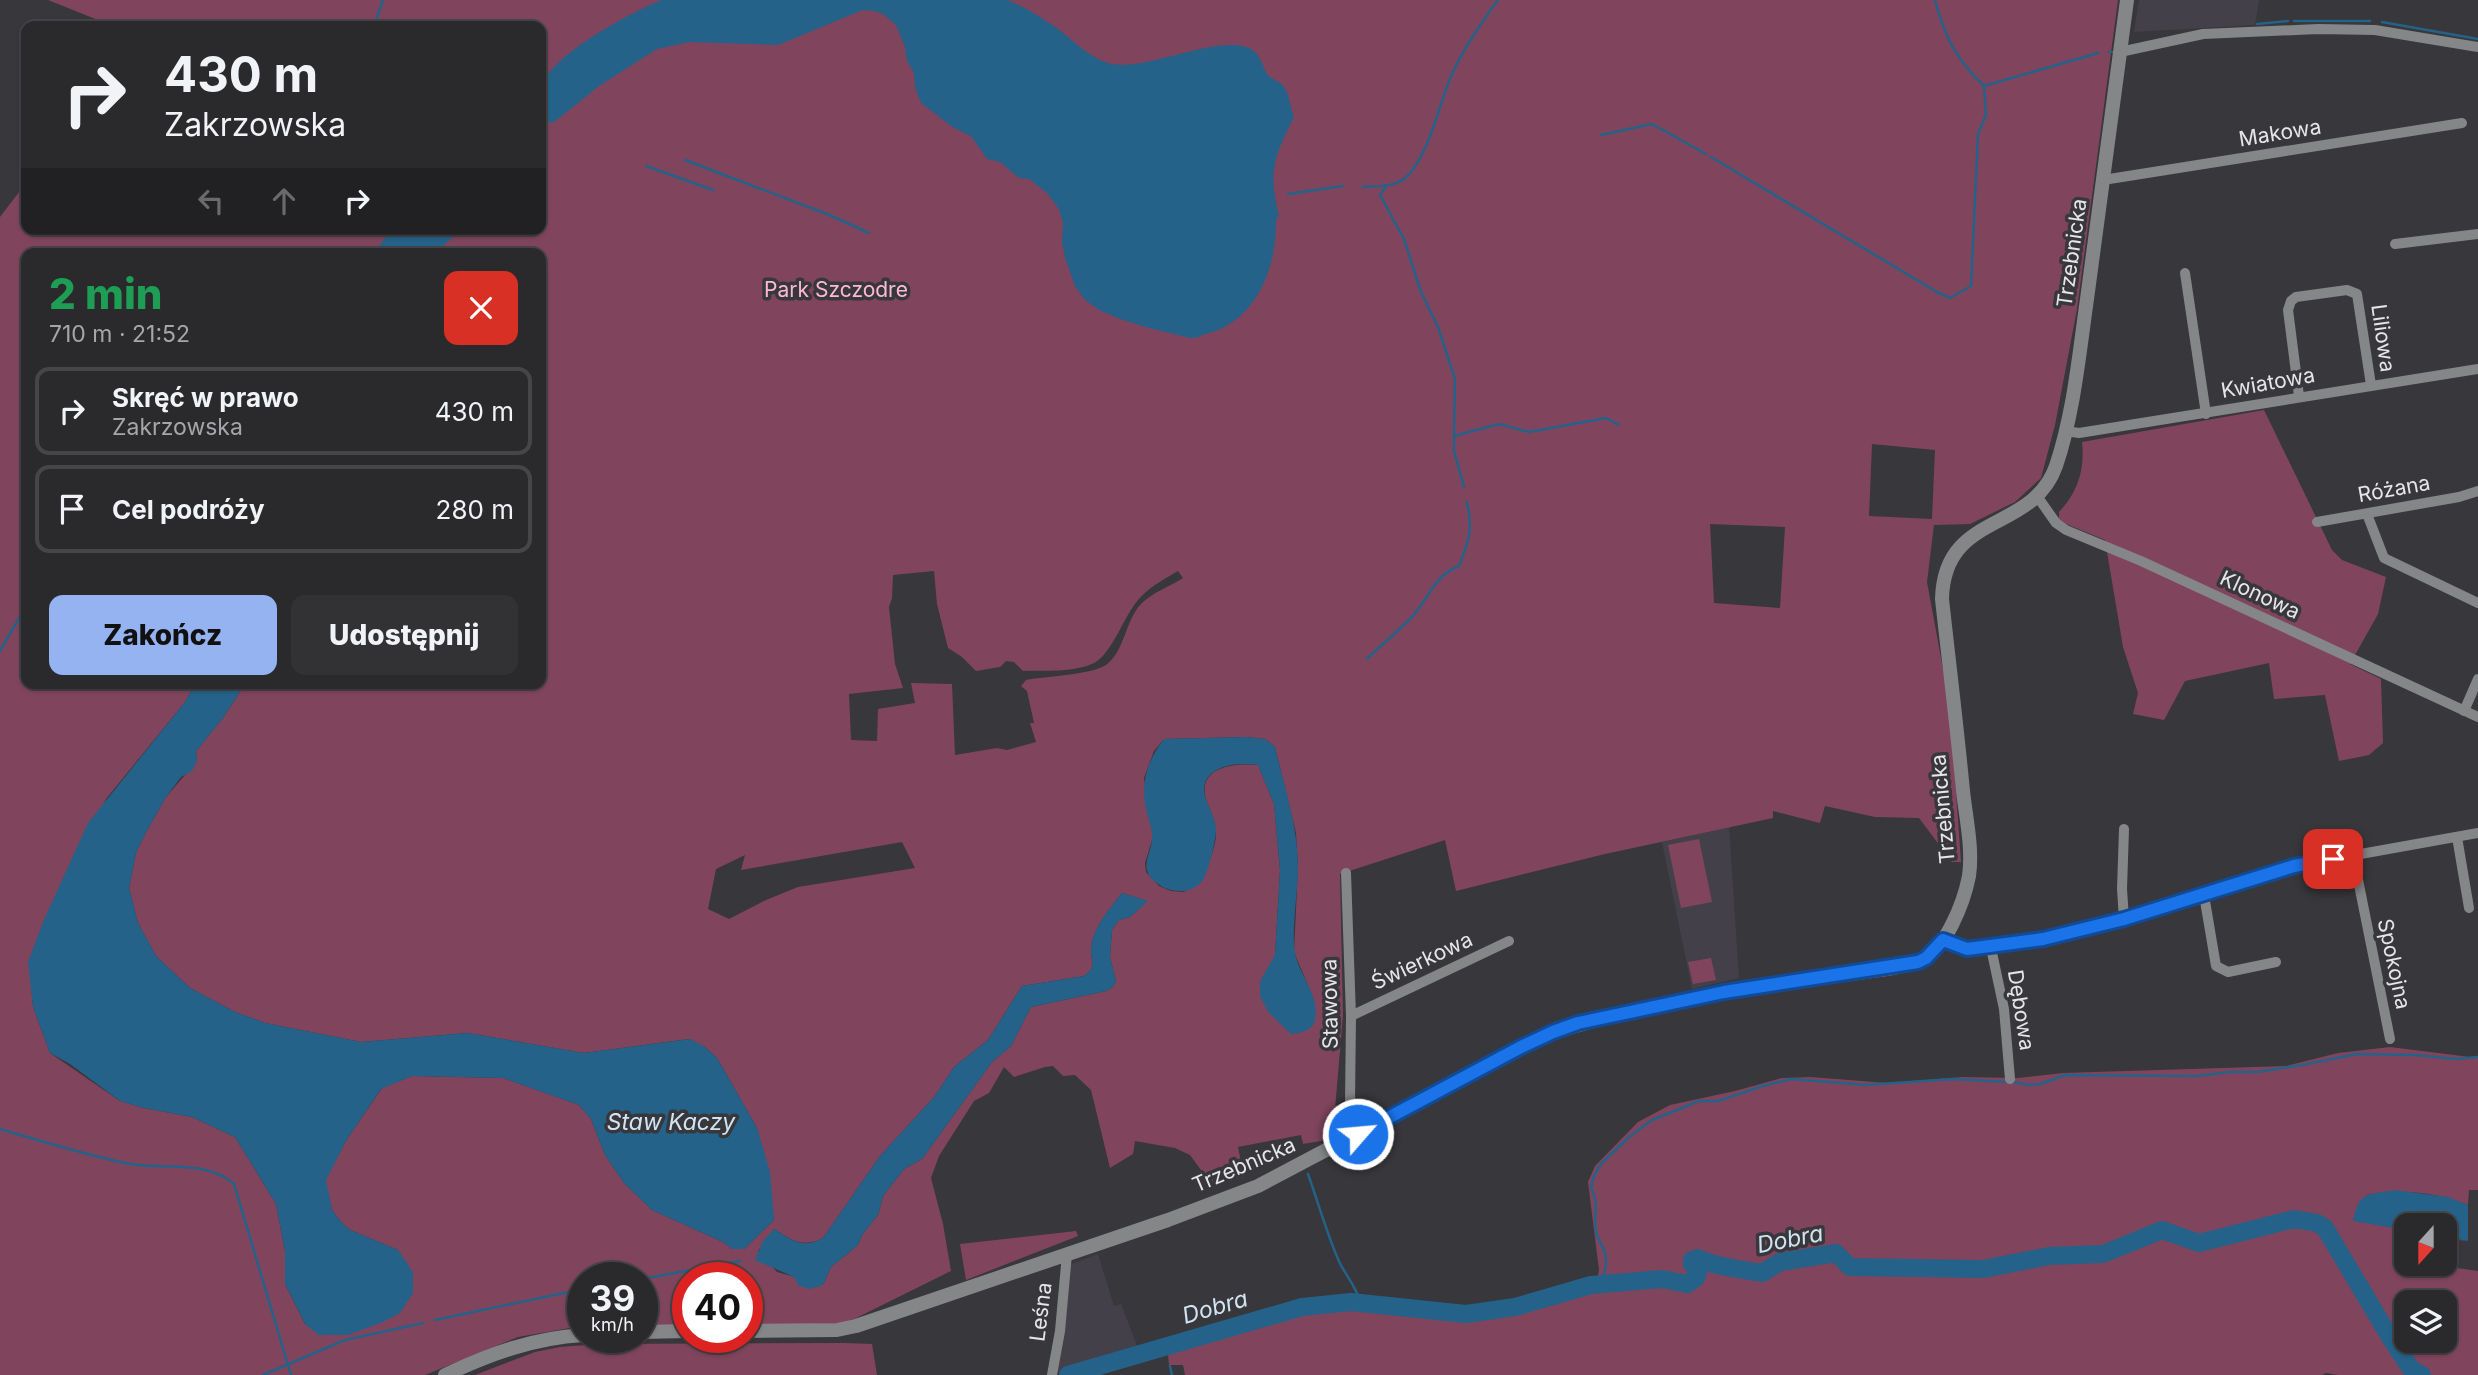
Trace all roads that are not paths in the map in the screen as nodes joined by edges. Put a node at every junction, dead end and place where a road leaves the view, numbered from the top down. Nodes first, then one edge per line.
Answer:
1 (2127, 0) edge
2 (2478, 47) edge
3 (2120, 52) junction
4 (2462, 123) dead end
5 (2103, 180) junction
6 (2478, 234) edge
7 (2395, 244) dead end
8 (2185, 273) dead end
9 (2478, 369) edge
10 (2371, 385) junction
11 (2300, 396) junction
12 (2206, 414) junction
13 (2064, 431) junction
14 (2478, 491) edge
15 (2037, 496) junction
16 (2367, 514) junction
17 (2317, 522) dead end
18 (2478, 603) edge
19 (2478, 679) edge
20 (2464, 711) junction
21 (2478, 717) edge
22 (2124, 829) dead end
23 (2478, 833) edge
24 (2457, 837) junction
25 (2353, 855) junction
26 (1346, 873) dead end
27 (2204, 895) junction
28 (2469, 908) dead end
29 (2124, 919) junction
30 (1943, 940) junction
31 (1509, 941) dead end
32 (1991, 947) junction
33 (2277, 962) dead end
34 (1351, 1016) junction
35 (2390, 1039) dead end
36 (2010, 1079) dead end
37 (1358, 1134) junction
38 (1067, 1254) junction
39 (763, 1331) edge
40 (567, 1336) edge
41 (1052, 1373) edge
42 (445, 1375) edge

1 - 3 street, Trzebnicka
2 - 3 street
3 - 5 street, Trzebnicka
4 - 5 street, Makowa
5 - 13 street, Trzebnicka
6 - 7 street
8 - 12 street
9 - 10 street, Kwiatowa
10 - 11 street, Kwiatowa
10 - 11 street, Liliowa
11 - 12 street, Kwiatowa
12 - 13 street, Kwiatowa
13 - 15 street, Trzebnicka
14 - 16 street, Różana
15 - 20 street, Klonowa
15 - 30 street, Trzebnicka
16 - 17 street, Różana
16 - 18 street
19 - 20 street
20 - 21 street, Klonowa
22 - 29 street
23 - 24 street
24 - 25 street
24 - 28 street
25 - 27 street
25 - 35 street, Spokojna
26 - 34 street, Stawowa
27 - 29 street
27 - 33 street
29 - 32 street
30 - 32 street
30 - 37 street, Trzebnicka
31 - 34 street, Świerkowa
32 - 36 street, Dębowa
34 - 37 street, Stawowa
37 - 38 street, Trzebnicka
38 - 39 street, Trzebnicka
38 - 41 street, Leśna
40 - 42 street

